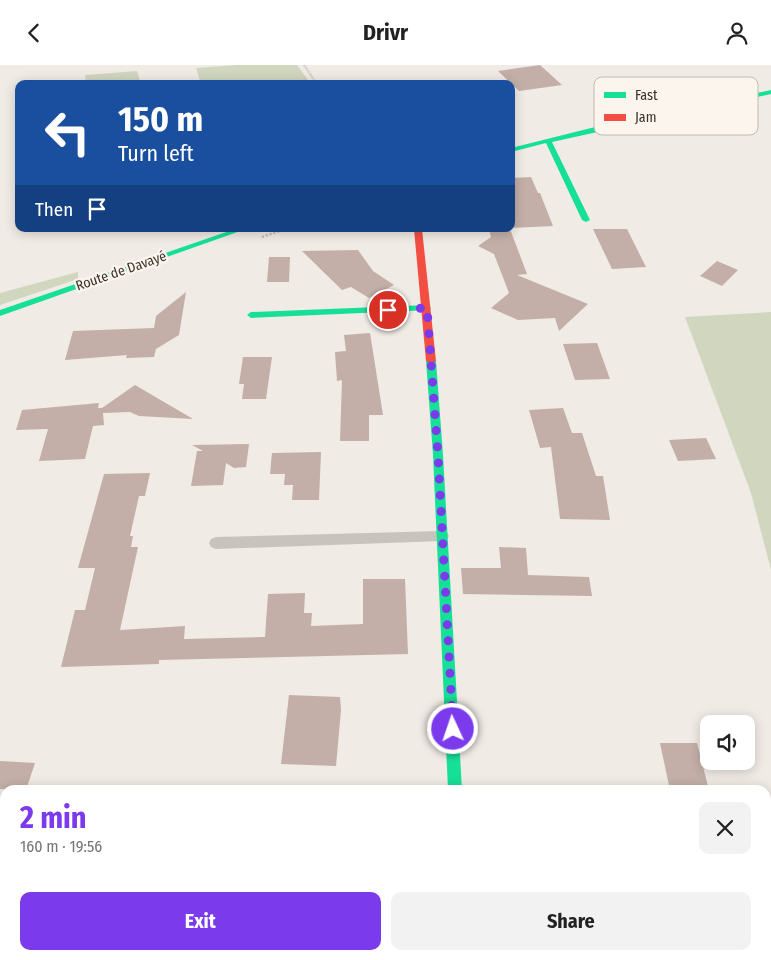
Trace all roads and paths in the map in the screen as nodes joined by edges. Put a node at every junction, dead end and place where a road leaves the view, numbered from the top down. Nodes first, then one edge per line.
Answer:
1 (304, 65) edge
2 (314, 80) edge
3 (771, 92) edge
4 (758, 95) edge
5 (594, 131) edge
6 (548, 141) junction
7 (515, 149) edge
8 (586, 220) dead end
9 (233, 232) edge
10 (418, 232) edge
11 (427, 308) junction
12 (0, 313) edge
13 (251, 315) dead end
14 (442, 536) junction
15 (216, 543) dead end
16 (455, 785) edge

1 - 2 path
3 - 4 street
5 - 6 street
6 - 7 street
6 - 8 street
9 - 12 street, Route de Davayé
10 - 11 street
11 - 13 street
11 - 14 street
14 - 15 lane
14 - 16 street

